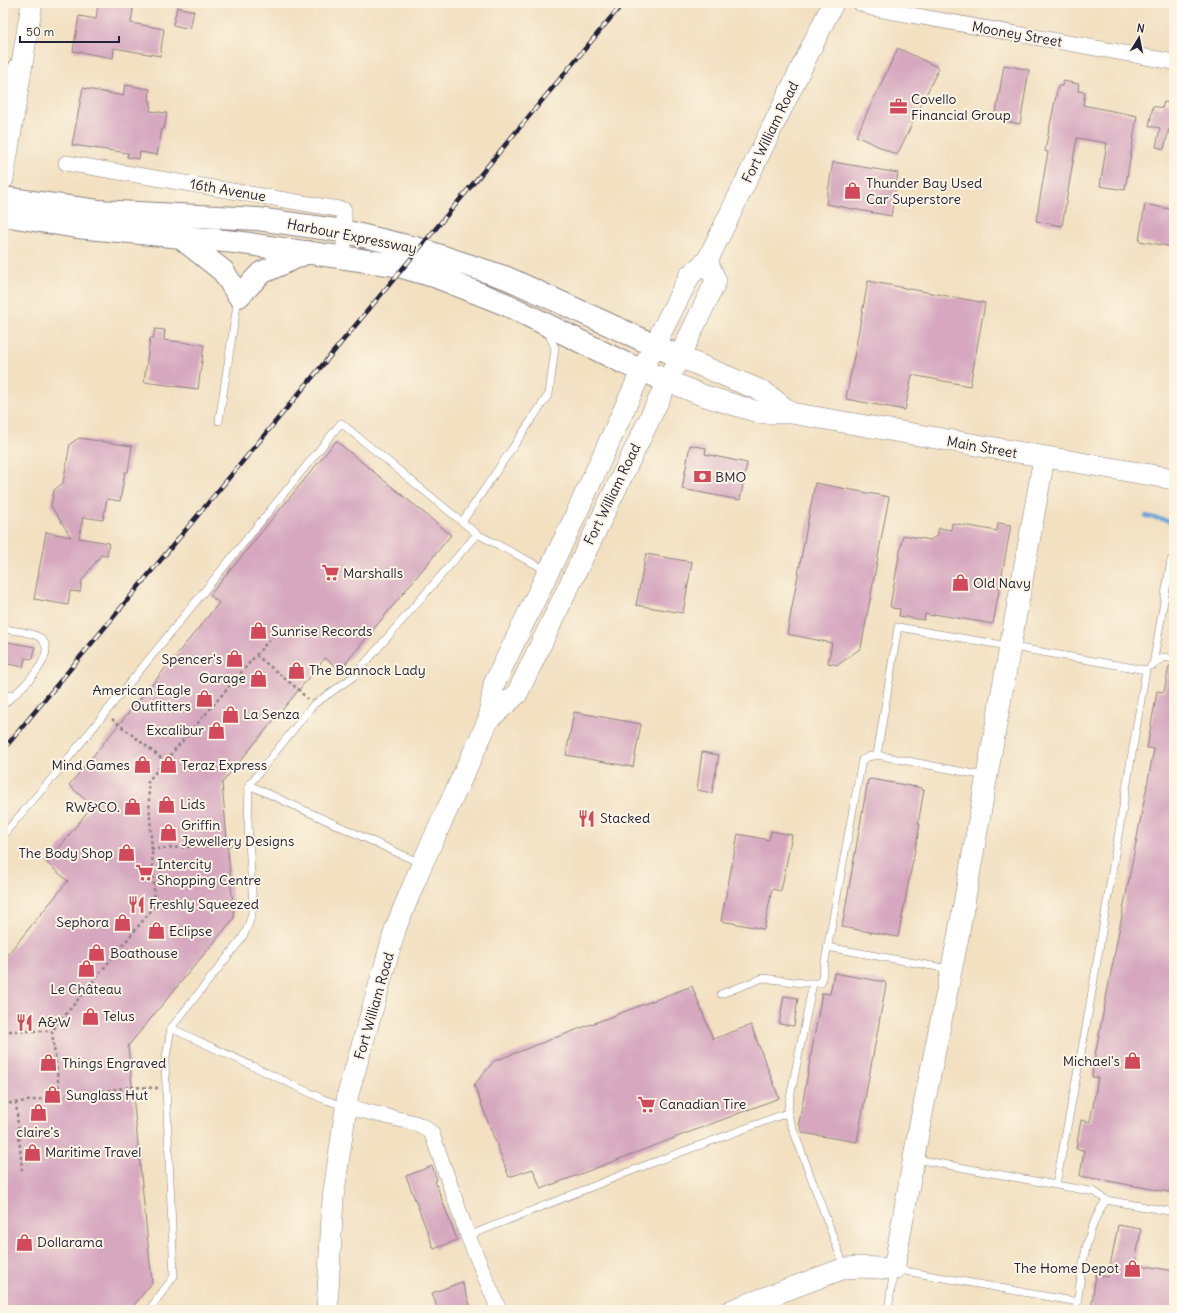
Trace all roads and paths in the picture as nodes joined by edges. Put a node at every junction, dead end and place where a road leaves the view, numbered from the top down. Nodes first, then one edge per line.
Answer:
1 (32, 3) edge
2 (833, 3) edge
3 (860, 3) edge
4 (1174, 62) edge
5 (20, 66) junction
6 (3, 102) edge
7 (66, 163) dead end
8 (3, 179) edge
9 (3, 198) edge
10 (3, 215) edge
11 (343, 231) junction
12 (180, 237) junction
13 (308, 252) junction
14 (344, 256) junction
15 (707, 260) junction
16 (238, 296) junction
17 (545, 325) junction
18 (655, 345) junction
19 (680, 357) junction
20 (642, 370) junction
21 (668, 381) junction
22 (791, 413) junction
23 (219, 421) dead end
24 (1044, 458) junction
25 (1174, 479) edge
26 (462, 522) junction
27 (477, 534) junction
28 (1171, 560) dead end
29 (548, 571) junction
30 (282, 625) dead end
31 (3, 629) edge
32 (1010, 646) junction
33 (256, 655) junction
34 (1174, 659) edge
35 (1153, 665) junction
36 (1146, 670) junction
37 (3, 694) edge
38 (12, 696) junction
39 (3, 705) edge
40 (312, 705) junction
41 (105, 713) junction
42 (488, 719) junction
43 (877, 756) junction
44 (165, 761) junction
45 (987, 776) junction
46 (249, 785) junction
47 (3, 835) edge
48 (250, 843) junction
49 (152, 849) junction
50 (422, 864) junction
51 (827, 947) junction
52 (952, 970) junction
53 (813, 983) junction
54 (721, 994) dead end
55 (171, 1028) junction
56 (3, 1031) edge
57 (52, 1031) junction
58 (166, 1089) junction
59 (60, 1097) junction
60 (16, 1102) junction
61 (3, 1104) edge
62 (347, 1107) junction
63 (787, 1113) junction
64 (914, 1159) junction
65 (22, 1170) dead end
66 (1056, 1184) junction
67 (1106, 1200) junction
68 (1174, 1212) edge
69 (468, 1236) junction
70 (845, 1268) junction
71 (894, 1269) junction
72 (1078, 1302) junction
73 (149, 1310) edge
74 (327, 1310) edge
75 (498, 1310) edge
76 (732, 1310) edge
77 (888, 1310) edge
78 (1076, 1310) edge

1 - 5 main road
2 - 15 main road, Fort William Road
3 - 4 street, Mooney Street
5 - 6 main road
5 - 8 main road
7 - 11 street, 16th Avenue
9 - 11 main road, Harbour Expressway
10 - 12 main road, Harbour Expressway
11 - 14 street, 16th Avenue
11 - 18 main road, Harbour Expressway
12 - 13 main road, Harbour Expressway
12 - 16 main road
13 - 14 main road, Harbour Expressway
13 - 16 main road
14 - 17 main road, Harbour Expressway
15 - 18 main road, Fort William Road
15 - 19 main road, Fort William Road
16 - 23 lane
17 - 20 main road, Harbour Expressway
17 - 26 lane
18 - 19 main road, Harbour Expressway
18 - 20 main road, Fort William Road
19 - 21 main road, Fort William Road
19 - 22 main road, Main Street
20 - 21 main road, Harbour Expressway
20 - 29 main road, Fort William Road
21 - 22 main road, Main Street
21 - 42 main road, Fort William Road
22 - 24 main road, Main Street
24 - 25 main road, Main Street
24 - 32 main road
26 - 27 lane
26 - 41 lane
27 - 29 lane
27 - 40 lane
28 - 35 lane
29 - 42 main road, Fort William Road
30 - 33 path
31 - 38 lane
32 - 36 lane
32 - 43 lane
32 - 45 main road
33 - 40 path
33 - 44 path
34 - 35 lane
35 - 36 lane
36 - 66 lane
37 - 38 lane
38 - 39 lane
40 - 46 lane
41 - 44 path
41 - 47 lane
42 - 50 main road, Fort William Road
43 - 45 lane
43 - 51 lane
44 - 49 path
45 - 52 main road
46 - 48 lane
46 - 50 lane
48 - 49 path
48 - 55 lane
49 - 57 path
50 - 62 main road, Fort William Road
51 - 52 lane
51 - 53 lane
52 - 64 main road
53 - 54 lane
53 - 63 lane
55 - 58 lane
55 - 62 lane
56 - 57 path
57 - 59 path
58 - 59 path
58 - 73 lane
59 - 60 path
60 - 61 path
60 - 65 path
62 - 69 street
62 - 74 main road, Fort William Road
63 - 69 lane
63 - 70 lane
64 - 66 lane
64 - 71 main road
66 - 67 lane
67 - 68 lane
67 - 72 lane
69 - 75 street
70 - 71 main road
70 - 76 main road
71 - 72 lane
71 - 77 lane
72 - 78 lane

